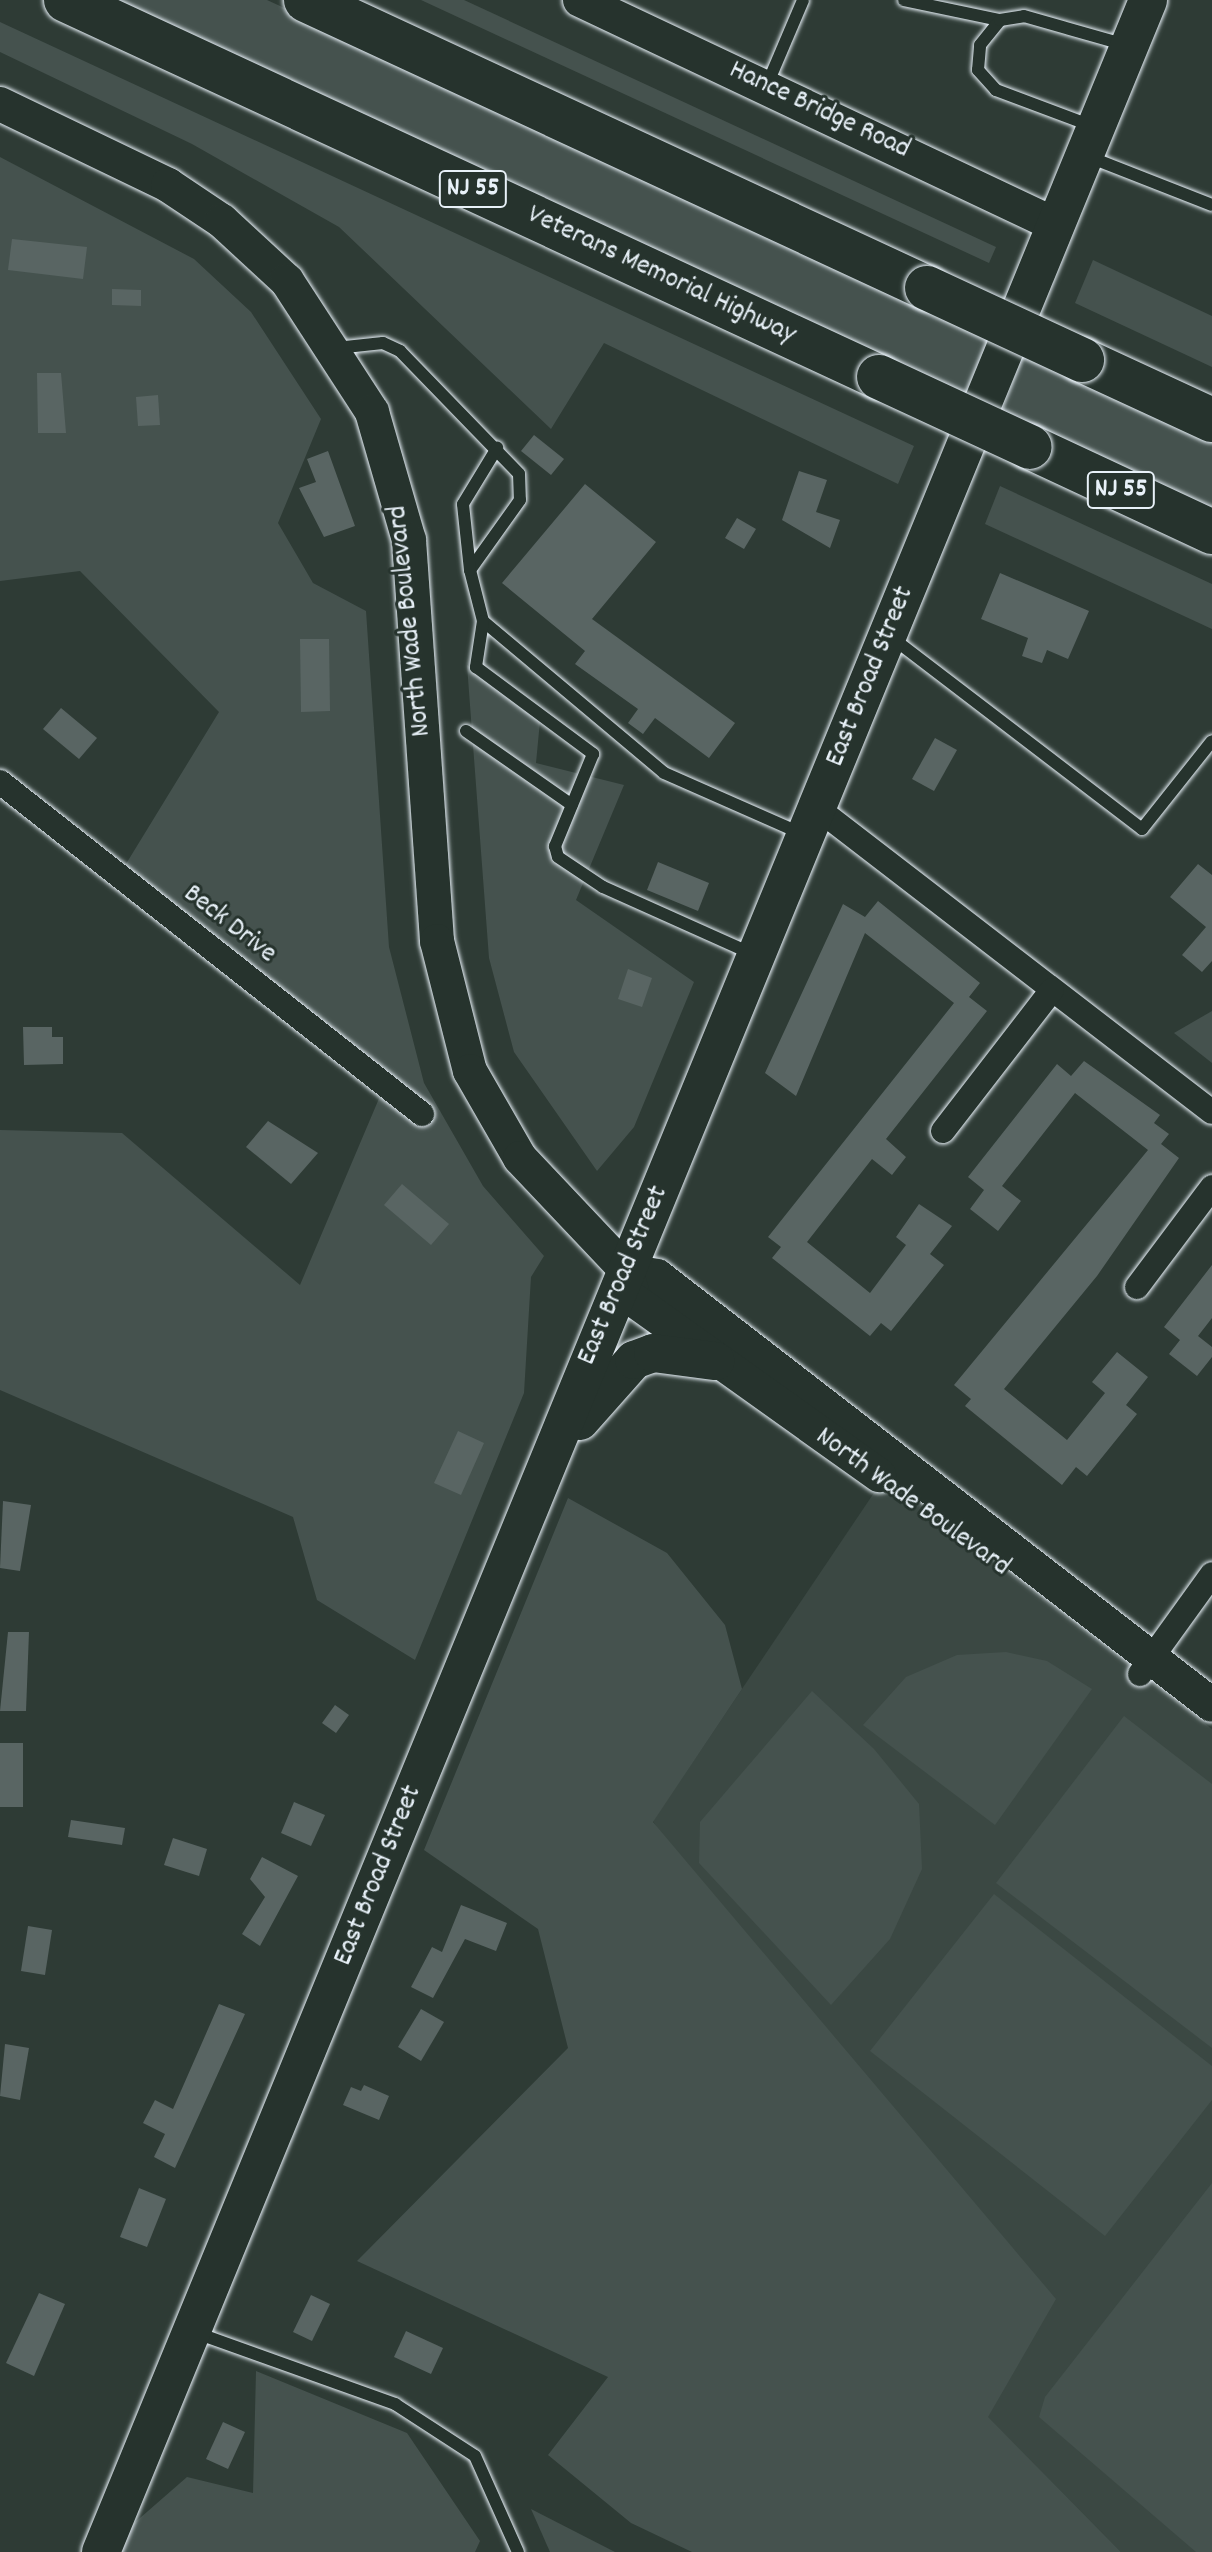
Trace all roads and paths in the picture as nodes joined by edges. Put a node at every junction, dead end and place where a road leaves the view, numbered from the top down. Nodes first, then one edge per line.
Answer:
1 (66, 0) edge
2 (306, 0) edge
3 (580, 0) edge
4 (803, 0) edge
5 (904, 0) edge
6 (1148, 0) edge
7 (1000, 20) junction
8 (1129, 46) junction
9 (766, 87) junction
10 (0, 104) edge
11 (1090, 141) junction
12 (1212, 205) edge
13 (1056, 225) junction
14 (336, 348) junction
15 (1212, 420) edge
16 (497, 448) junction
17 (1212, 532) edge
18 (470, 570) junction
19 (483, 621) junction
20 (888, 636) junction
21 (466, 731) dead end
22 (610, 732) junction
23 (1212, 741) edge
24 (593, 754) junction
25 (0, 782) edge
26 (572, 805) junction
27 (811, 822) junction
28 (756, 955) junction
29 (1052, 990) junction
30 (1212, 1112) edge
31 (422, 1114) dead end
32 (943, 1131) dead end
33 (1212, 1187) edge
34 (626, 1270) junction
35 (1137, 1287) dead end
36 (715, 1361) junction
37 (546, 1464) junction
38 (1212, 1574) edge
39 (1145, 1666) junction
40 (1212, 1705) edge
41 (1212, 1729) edge
42 (191, 2331) junction
43 (101, 2552) edge
44 (518, 2552) edge

1 - 17 highway, Veterans Memorial Highway / NJ 55, bridge
2 - 15 highway, bridge
3 - 9 main road, Hance Bridge Road
4 - 9 lane
5 - 7 lane
6 - 8 main road, East Broad Street
7 - 8 lane
7 - 11 lane
8 - 11 main road, East Broad Street
9 - 13 main road, Hance Bridge Road
10 - 14 main road, North Wade Boulevard
11 - 12 lane
11 - 13 main road, East Broad Street
13 - 20 main road, East Broad Street
14 - 16 lane
14 - 34 main road, North Wade Boulevard
16 - 18 lane
16 - 18 lane
18 - 19 lane
19 - 22 lane
19 - 24 lane
20 - 23 lane
20 - 27 main road, East Broad Street
21 - 26 lane
22 - 24 lane
22 - 27 lane
24 - 26 lane
25 - 31 street, Beck Drive
26 - 28 lane
27 - 28 main road, East Broad Street
27 - 29 street
28 - 34 main road, East Broad Street
29 - 30 street
29 - 32 street
33 - 35 street
34 - 36 main road, North Wade Boulevard
34 - 37 main road, East Broad Street
34 - 39 main road, North Wade Boulevard
36 - 37 main road
36 - 39 main road, North Wade Boulevard
37 - 42 main road, East Broad Street
38 - 39 street
39 - 40 main road, North Wade Boulevard
39 - 41 main road, North Wade Boulevard
42 - 43 main road, East Broad Street
42 - 44 lane

